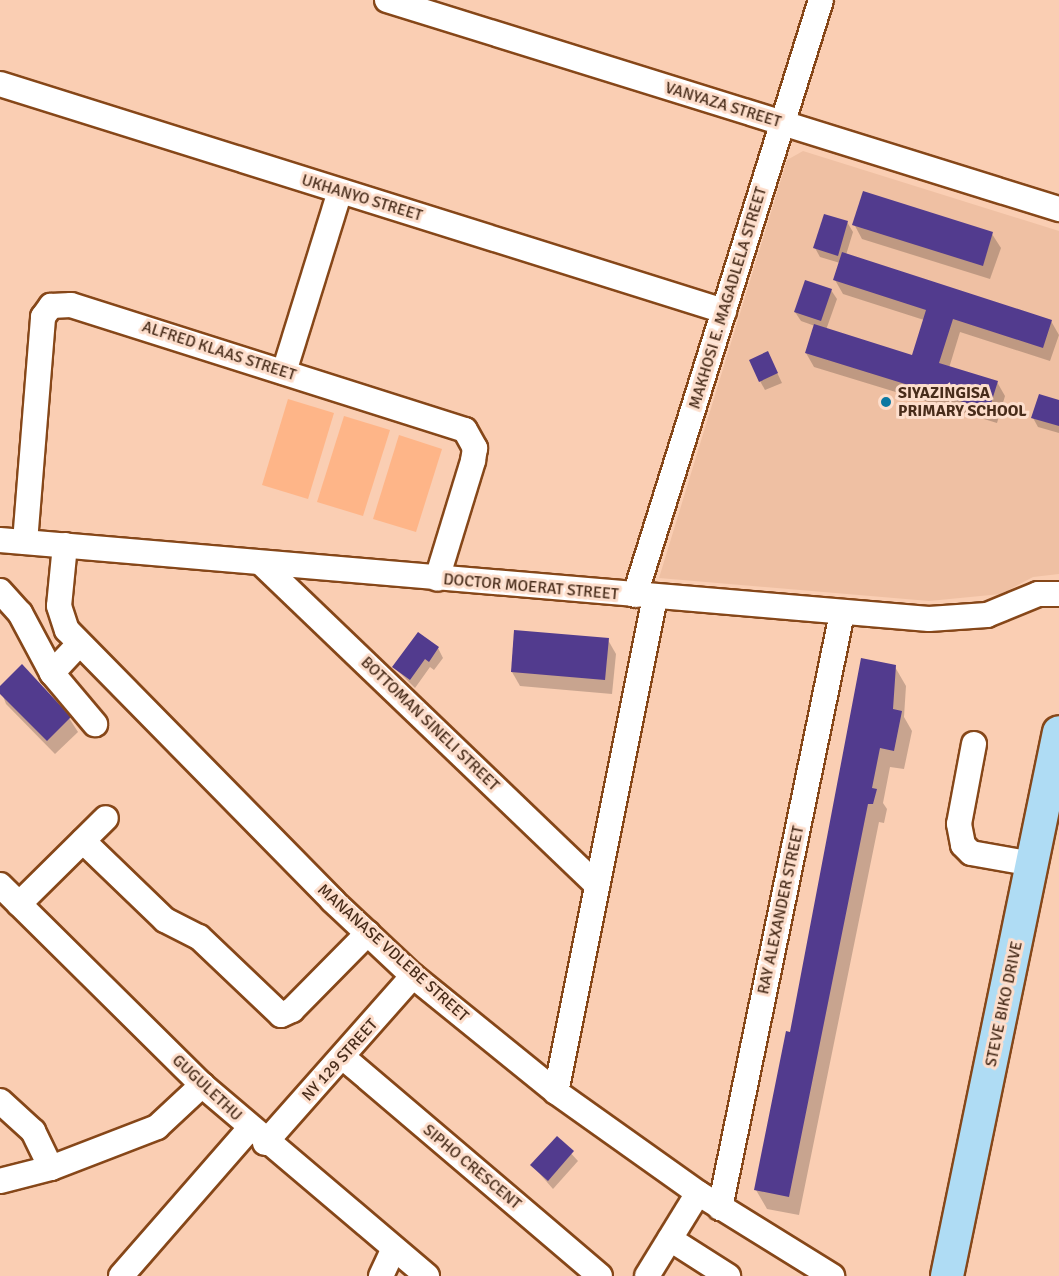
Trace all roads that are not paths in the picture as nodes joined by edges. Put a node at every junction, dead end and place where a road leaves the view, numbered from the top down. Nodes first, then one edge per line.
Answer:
1 (821, 0) edge
2 (396, 1) edge
3 (0, 84) edge
4 (782, 123) junction
5 (340, 191) junction
6 (1059, 209) edge
7 (724, 311) junction
8 (284, 372) junction
9 (0, 540) edge
10 (25, 542) junction
11 (64, 545) junction
12 (262, 564) junction
13 (437, 579) junction
14 (0, 591) edge
15 (1059, 594) edge
16 (645, 596) junction
17 (842, 613) junction
18 (78, 645) junction
19 (52, 673) junction
20 (95, 724) dead end
21 (1059, 732) edge
22 (974, 744) dead end
23 (1054, 783) edge
24 (106, 818) dead end
25 (83, 841) junction
26 (1033, 864) junction
27 (0, 885) edge
28 (597, 885) junction
29 (19, 904) junction
30 (368, 933) junction
31 (413, 976) junction
32 (344, 1058) junction
33 (202, 1085) junction
34 (556, 1092) junction
35 (0, 1101) edge
36 (258, 1135) junction
37 (51, 1168) junction
38 (0, 1182) edge
39 (698, 1193) junction
40 (720, 1208) junction
41 (670, 1239) junction
42 (393, 1250) junction
43 (121, 1276) edge
44 (381, 1276) edge
45 (427, 1276) edge
46 (600, 1276) edge
47 (647, 1276) edge
48 (728, 1276) edge
49 (832, 1276) edge
50 (947, 1276) edge

1 - 4 street, MAKHOSI E. MAGADLELA STREET
2 - 4 street, VANYAZA STREET
3 - 5 street, UKHANYO STREET
4 - 6 street, VANYAZA STREET
4 - 7 street, MAKHOSI E. MAGADLELA STREET
5 - 7 street, UKHANYO STREET
5 - 8 street
7 - 16 street, MAKHOSI E. MAGADLELA STREET
8 - 10 street, ALFRED KLAAS STREET
8 - 13 street, ALFRED KLAAS STREET
9 - 10 street, DOCTOR MOERAT STREET
10 - 11 street, DOCTOR MOERAT STREET
11 - 12 street, DOCTOR MOERAT STREET
11 - 18 street, MANANASE VDLEBE STREET
12 - 13 street, DOCTOR MOERAT STREET
12 - 28 street, BOTTOMAN SINELI STREET
13 - 16 street, DOCTOR MOERAT STREET
14 - 19 street
15 - 17 street, DOCTOR MOERAT STREET
16 - 17 street, DOCTOR MOERAT STREET
16 - 28 street, MAKHOSI E. MAGADLELA STREET
17 - 40 street, RAY ALEXANDER STREET
18 - 19 street
18 - 30 street, MANANASE VDLEBE STREET
19 - 20 street
21 - 23 main road, STEVE BIKO DRIVE
22 - 26 street
23 - 26 main road, STEVE BIKO DRIVE
24 - 25 street
25 - 29 street
25 - 30 street
26 - 50 main road, STEVE BIKO DRIVE
27 - 29 street, GUGULETHU
28 - 34 street, MAKHOSI E. MAGADLELA STREET
29 - 33 street, GUGULETHU
30 - 31 street, MANANASE VDLEBE STREET
31 - 32 street, NY 129 STREET
31 - 34 street, MANANASE VDLEBE STREET
32 - 36 street, NY 129 STREET
32 - 46 street, SIPHO CRESCENT
33 - 36 street, GUGULETHU
33 - 37 street
34 - 39 street, MANANASE VDLEBE STREET
35 - 37 street
36 - 42 street, GUGULETHU
36 - 43 street, NY 129 STREET
37 - 38 street
39 - 40 street, MANANASE VDLEBE STREET
39 - 41 street
40 - 49 street, MANANASE VDLEBE STREET
41 - 47 street
41 - 48 street
42 - 44 street
42 - 45 street, GUGULETHU

